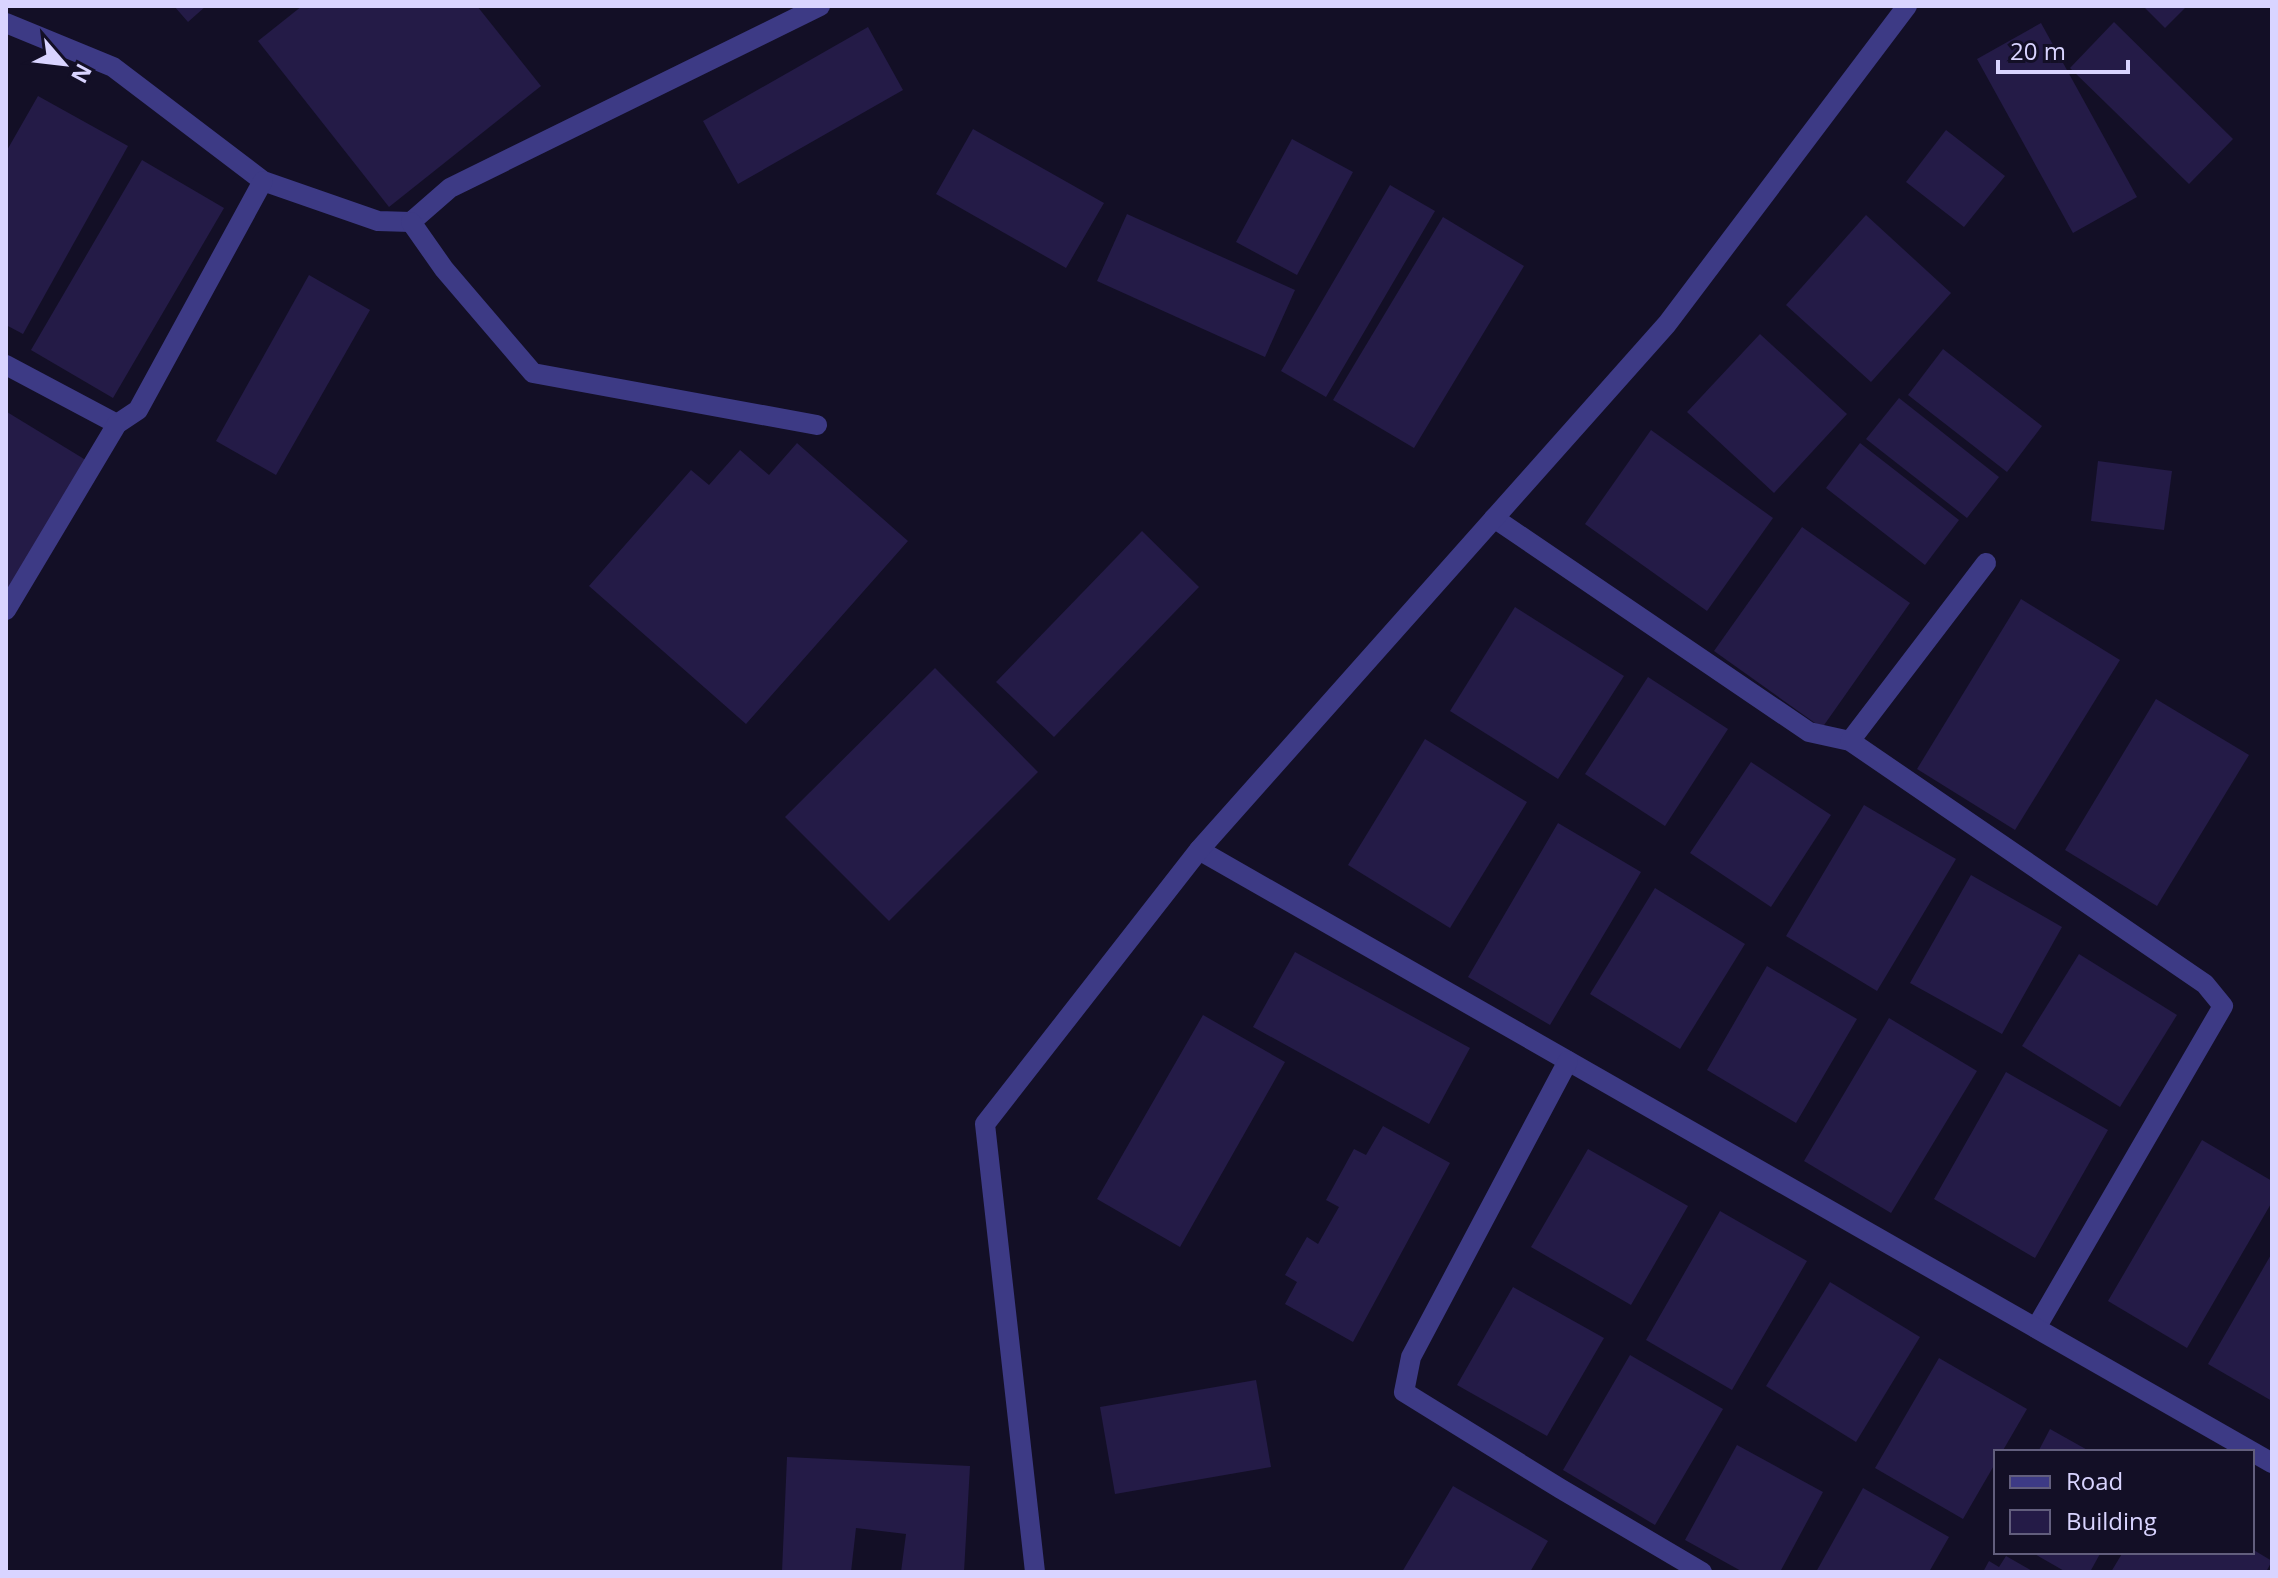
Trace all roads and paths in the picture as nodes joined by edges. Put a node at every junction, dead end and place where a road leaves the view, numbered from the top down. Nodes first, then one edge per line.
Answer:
1 (820, 6) edge
2 (1907, 6) edge
3 (6, 23) edge
4 (263, 181) junction
5 (411, 222) junction
6 (6, 365) edge
7 (117, 424) junction
8 (817, 425) dead end
9 (1494, 518) junction
10 (1986, 563) dead end
11 (6, 610) edge
12 (1850, 741) junction
13 (1199, 850) junction
14 (1568, 1061) junction
15 (2036, 1328) junction
16 (2249, 1450) edge
17 (2254, 1453) edge
18 (2272, 1463) edge
19 (1035, 1572) edge
20 (1702, 1572) edge

1 - 5 street
2 - 9 street
3 - 4 street
4 - 5 street
4 - 7 street
5 - 8 street
6 - 7 street
7 - 11 street
9 - 12 street
9 - 13 street
10 - 12 street
12 - 15 street
13 - 14 street
13 - 19 street
14 - 15 street
14 - 20 street
15 - 16 street
17 - 18 street

